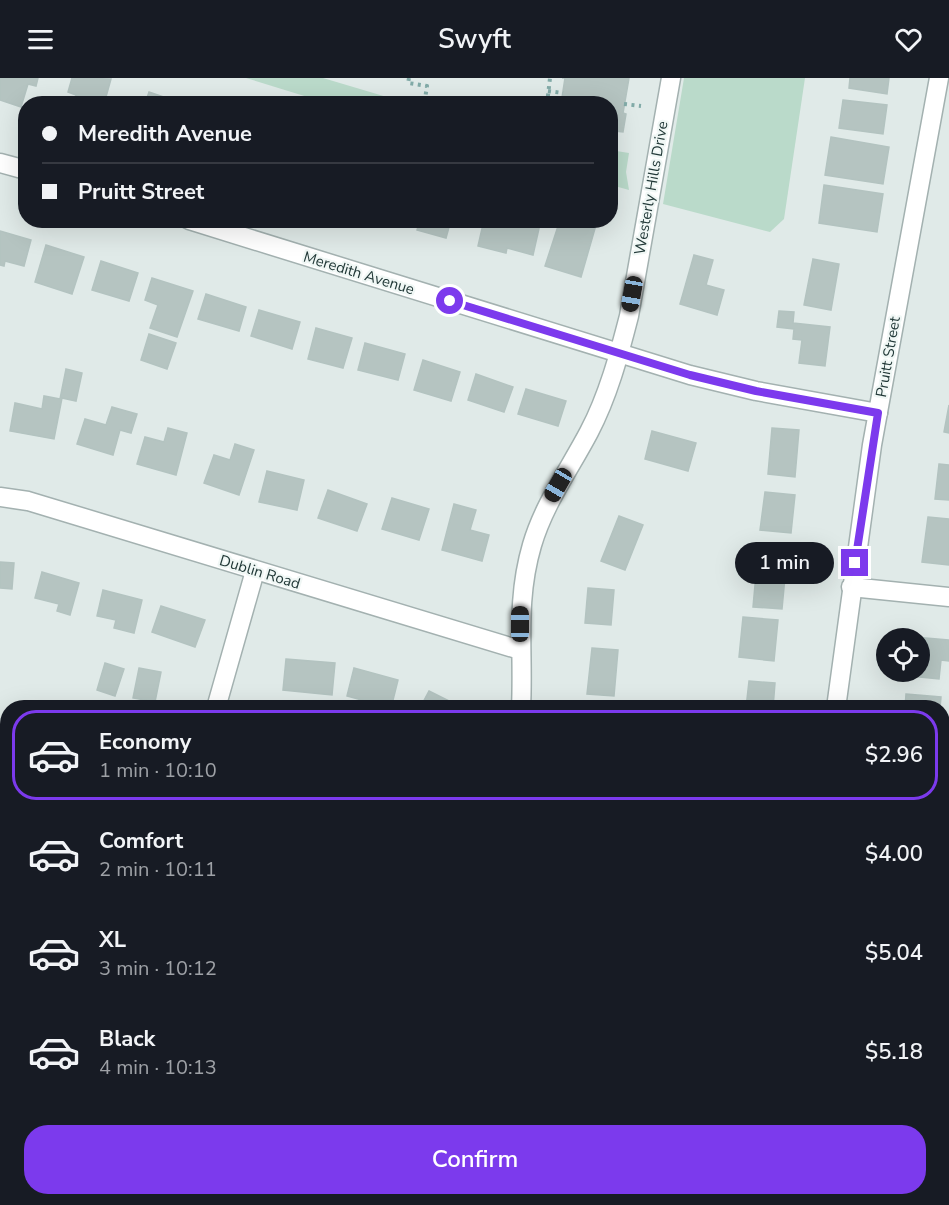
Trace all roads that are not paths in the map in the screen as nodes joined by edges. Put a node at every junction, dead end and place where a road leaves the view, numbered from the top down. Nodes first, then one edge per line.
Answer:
1 (671, 78) edge
2 (939, 78) edge
3 (0, 163) edge
4 (18, 168) edge
5 (215, 228) edge
6 (619, 353) junction
7 (878, 413) junction
8 (0, 497) edge
9 (255, 571) junction
10 (851, 586) junction
11 (949, 597) edge
12 (520, 650) junction
13 (218, 700) edge
14 (520, 700) edge
15 (837, 700) edge

1 - 6 street, Westerly Hills Drive
2 - 7 street, Pruitt Street
3 - 4 street
5 - 6 street, Meredith Avenue
6 - 7 street, Meredith Avenue
6 - 12 street, Westerly Hills Drive
7 - 10 street, Pruitt Street
8 - 9 street, Dublin Road
9 - 12 street, Dublin Road
9 - 13 street
10 - 11 street
10 - 15 street, Pruitt Street
12 - 14 street, Westerly Hills Drive

